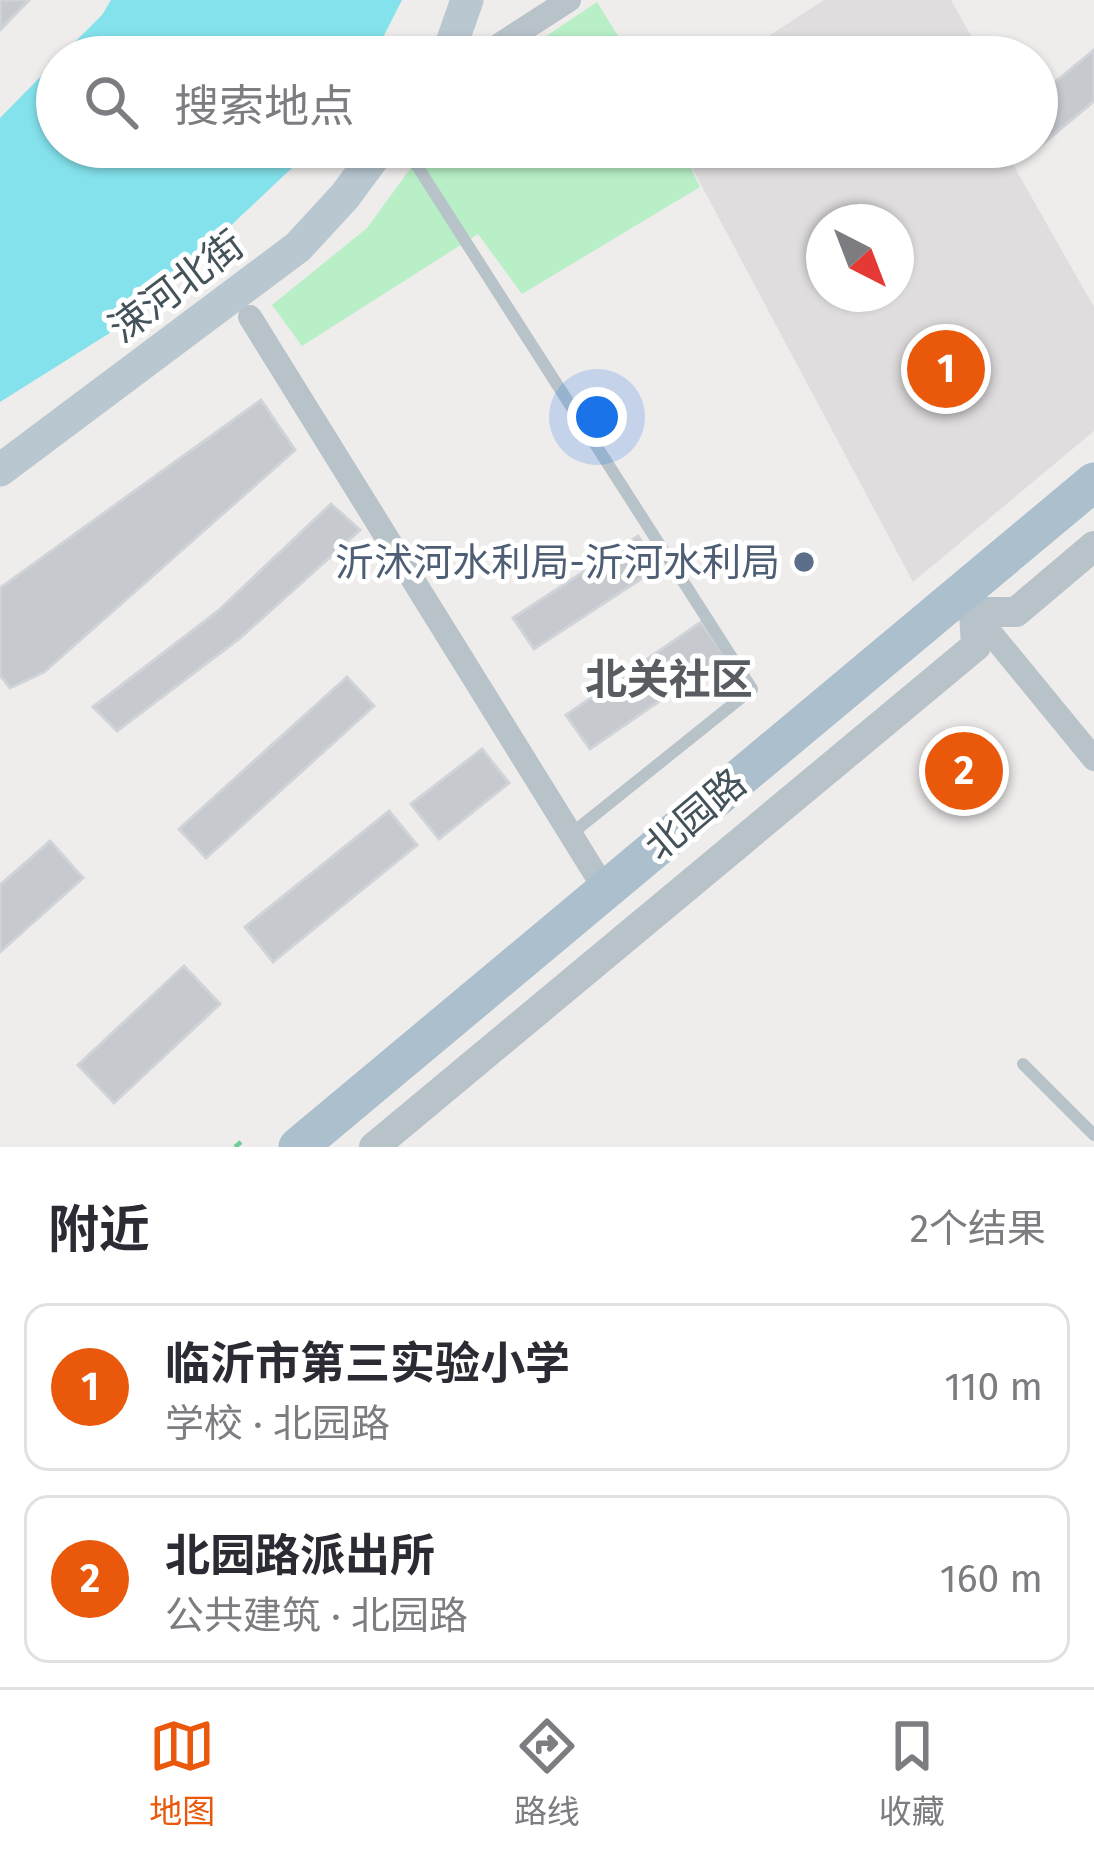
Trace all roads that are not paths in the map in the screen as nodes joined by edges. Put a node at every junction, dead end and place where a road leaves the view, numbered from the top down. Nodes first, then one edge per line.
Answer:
1 (466, 0) edge
2 (569, 0) edge
3 (455, 36) edge
4 (513, 36) edge
5 (366, 168) edge
6 (418, 168) edge
7 (250, 316) dead end
8 (1094, 463) edge
9 (0, 470) edge
10 (1094, 482) edge
11 (1094, 514) edge
12 (1094, 546) edge
13 (966, 603) junction
14 (1094, 760) edge
15 (570, 834) junction
16 (596, 875) junction
17 (530, 941) junction
18 (1023, 1064) dead end
19 (1094, 1136) edge
20 (248, 1145) edge
21 (298, 1147) edge
22 (336, 1147) edge
23 (374, 1147) edge

1 - 3 main road
2 - 4 street
5 - 9 main road, 涑河北街
6 - 15 lane
7 - 15 street
8 - 16 street
10 - 13 main road, 北园路
11 - 13 main road, 北园路
12 - 13 street
13 - 14 street
13 - 17 main road, 北园路
13 - 22 main road, 北园路
13 - 23 street
15 - 16 street
16 - 17 street
17 - 20 main road
17 - 21 main road, 北园路
18 - 19 lane

